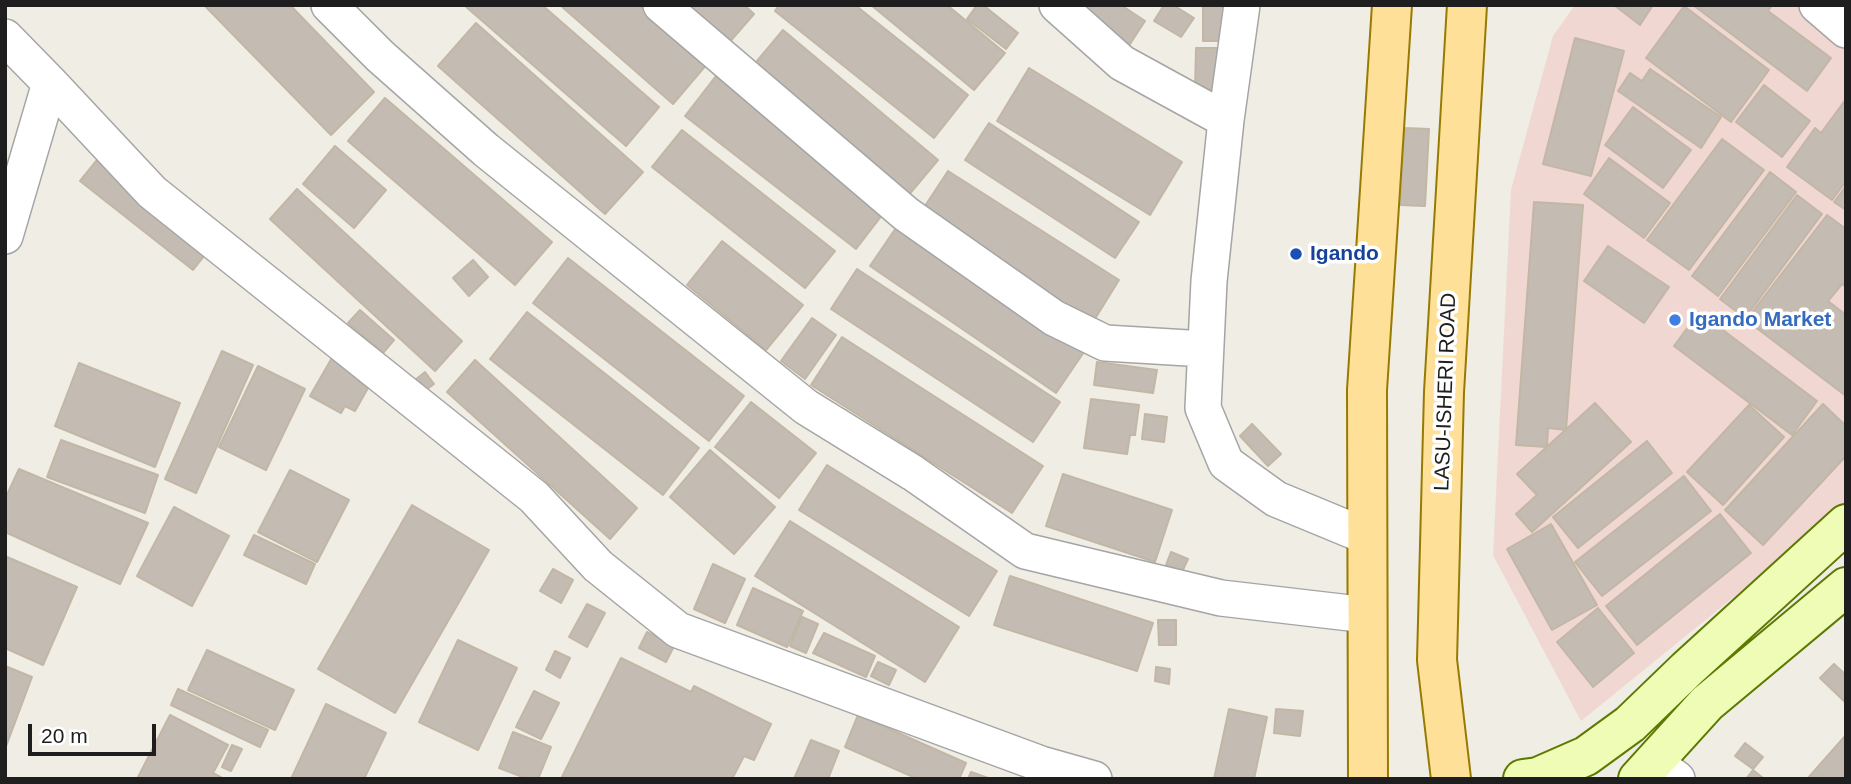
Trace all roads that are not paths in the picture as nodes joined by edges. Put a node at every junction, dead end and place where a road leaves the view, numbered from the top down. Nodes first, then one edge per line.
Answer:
1 (330, 5) edge
2 (661, 5) edge
3 (1057, 5) edge
4 (1242, 5) edge
5 (1392, 5) edge
6 (1467, 5) edge
7 (1817, 5) edge
8 (1846, 30) edge
9 (5, 37) edge
10 (50, 83) junction
11 (1226, 120) junction
12 (5, 236) edge
13 (1205, 349) junction
14 (1846, 524) edge
15 (1368, 537) junction
16 (1846, 587) edge
17 (1367, 615) junction
18 (1656, 773) edge
19 (1094, 779) edge
20 (1367, 779) edge
21 (1451, 779) edge
22 (1523, 779) edge

1 - 17 street
2 - 13 street
3 - 11 street
4 - 11 street
5 - 15 main road
6 - 21 main road, LASU-ISHERI ROAD
7 - 8 street
9 - 10 street
10 - 12 street
10 - 19 street
11 - 13 street
13 - 15 street
14 - 22 main road
15 - 17 main road
16 - 18 main road
17 - 20 main road

